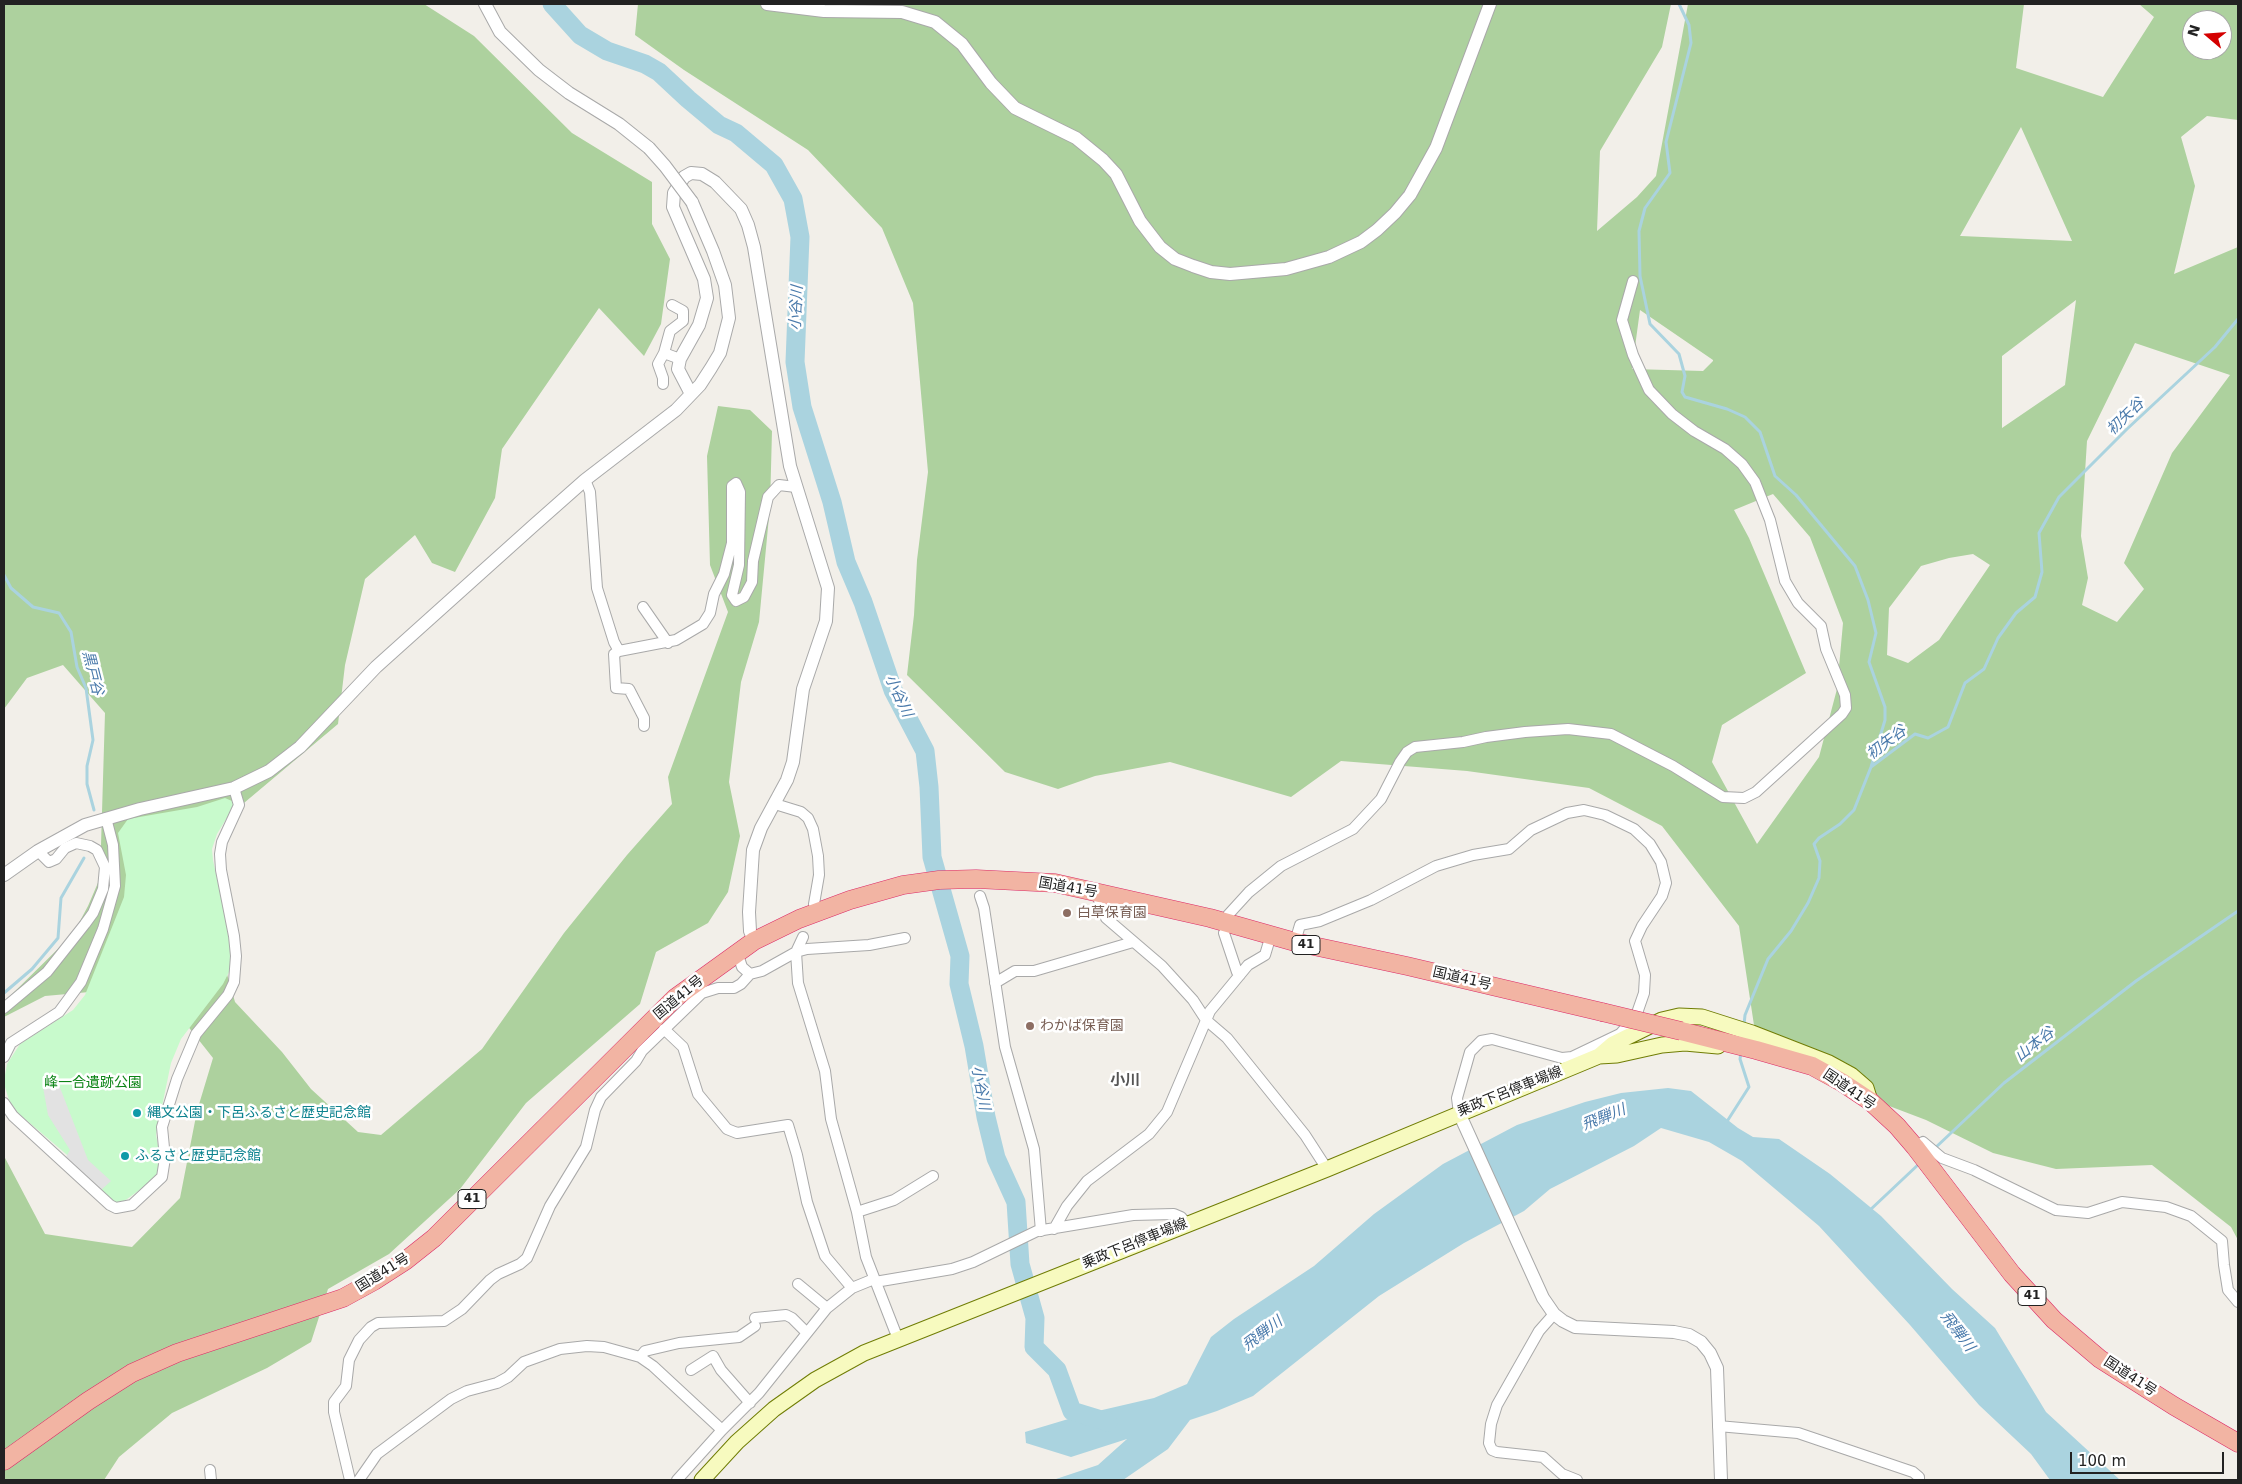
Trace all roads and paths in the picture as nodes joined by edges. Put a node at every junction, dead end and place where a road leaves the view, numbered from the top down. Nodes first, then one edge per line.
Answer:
1 (485, 4) edge
2 (767, 4) edge
3 (1490, 4) edge
4 (1633, 281) dead end
5 (672, 305) dead end
6 (664, 353) junction
7 (680, 359) junction
8 (662, 384) dead end
9 (690, 394) junction
10 (586, 480) junction
11 (796, 487) junction
12 (642, 607) dead end
13 (668, 642) junction
14 (619, 651) junction
15 (644, 726) dead end
16 (234, 788) junction
17 (775, 804) junction
18 (106, 818) junction
19 (38, 851) junction
20 (4, 875) edge
21 (1100, 893) junction
22 (980, 896) dead end
23 (814, 904) dead end
24 (1228, 914) dead end
25 (1224, 933) dead end
26 (1271, 935) junction
27 (803, 937) dead end
28 (905, 938) dead end
29 (754, 941) junction
30 (1133, 942) junction
31 (1295, 942) junction
32 (737, 952) junction
33 (796, 952) junction
34 (750, 974) junction
35 (1240, 975) junction
36 (994, 983) junction
37 (4, 1008) edge
38 (1206, 1020) junction
39 (664, 1030) junction
40 (1740, 1046) junction
41 (1598, 1056) junction
42 (4, 1057) edge
43 (1870, 1101) junction
44 (4, 1102) edge
45 (1459, 1114) junction
46 (1915, 1147) junction
47 (1327, 1169) junction
48 (933, 1176) dead end
49 (857, 1212) junction
50 (1187, 1224) junction
51 (1054, 1229) junction
52 (1039, 1231) junction
53 (874, 1280) junction
54 (798, 1284) dead end
55 (852, 1288) junction
56 (2238, 1302) edge
57 (827, 1308) junction
58 (1554, 1314) junction
59 (806, 1332) junction
60 (898, 1339) junction
61 (640, 1357) junction
62 (691, 1370) dead end
63 (750, 1403) junction
64 (1718, 1426) junction
65 (722, 1430) junction
66 (2238, 1443) edge
67 (4, 1461) edge
68 (350, 1480) edge
69 (359, 1480) edge
70 (677, 1480) edge
71 (702, 1480) edge
72 (1577, 1480) edge
73 (1721, 1480) edge
74 (1919, 1480) edge

1 - 9 street, bridge
2 - 3 street
4 - 24 street
5 - 6 street
6 - 7 street
6 - 8 street
7 - 9 street
7 - 11 street
9 - 10 street
10 - 14 street
10 - 16 street
11 - 13 street
11 - 17 street
12 - 13 street
13 - 14 street
14 - 15 street
16 - 18 street
16 - 44 street
17 - 23 street
17 - 29 street
18 - 19 street
18 - 42 street
19 - 20 street
19 - 37 street
21 - 26 highway, 国道41号 / 41
21 - 29 highway, 国道41号 / 41
21 - 30 street
22 - 36 street
25 - 35 street
26 - 31 highway, 国道41号 / 41
26 - 35 street
27 - 33 street
28 - 33 street
29 - 32 highway, 国道41号 / 41
30 - 36 street
30 - 38 street
31 - 40 highway, 国道41号 / 41, bridge
31 - 45 street
32 - 34 street
32 - 67 highway, 国道41号 / 41
33 - 34 street
33 - 49 street
34 - 39 street
35 - 38 street
36 - 52 street
38 - 47 street
38 - 51 street
39 - 55 street
39 - 68 street
40 - 41 main road
40 - 43 highway, 国道41号 / 41
41 - 43 main road
41 - 45 main road, 乗政下呂停車場線
43 - 46 highway, 国道41号 / 41
45 - 47 main road, 乗政下呂停車場線
45 - 58 street
46 - 56 street
46 - 66 highway, 国道41号 / 41
47 - 50 main road, 乗政下呂停車場線
48 - 49 street
49 - 53 street
50 - 51 street
50 - 60 main road, 乗政下呂停車場線
51 - 52 street
52 - 53 street
53 - 55 street
53 - 60 street
54 - 57 street
55 - 57 street
57 - 59 street
58 - 64 street
58 - 72 street
59 - 61 street
59 - 63 street
60 - 71 main road, 乗政下呂停車場線
61 - 65 street
61 - 69 street
62 - 63 street
63 - 65 street
64 - 73 street
64 - 74 street
65 - 70 street

